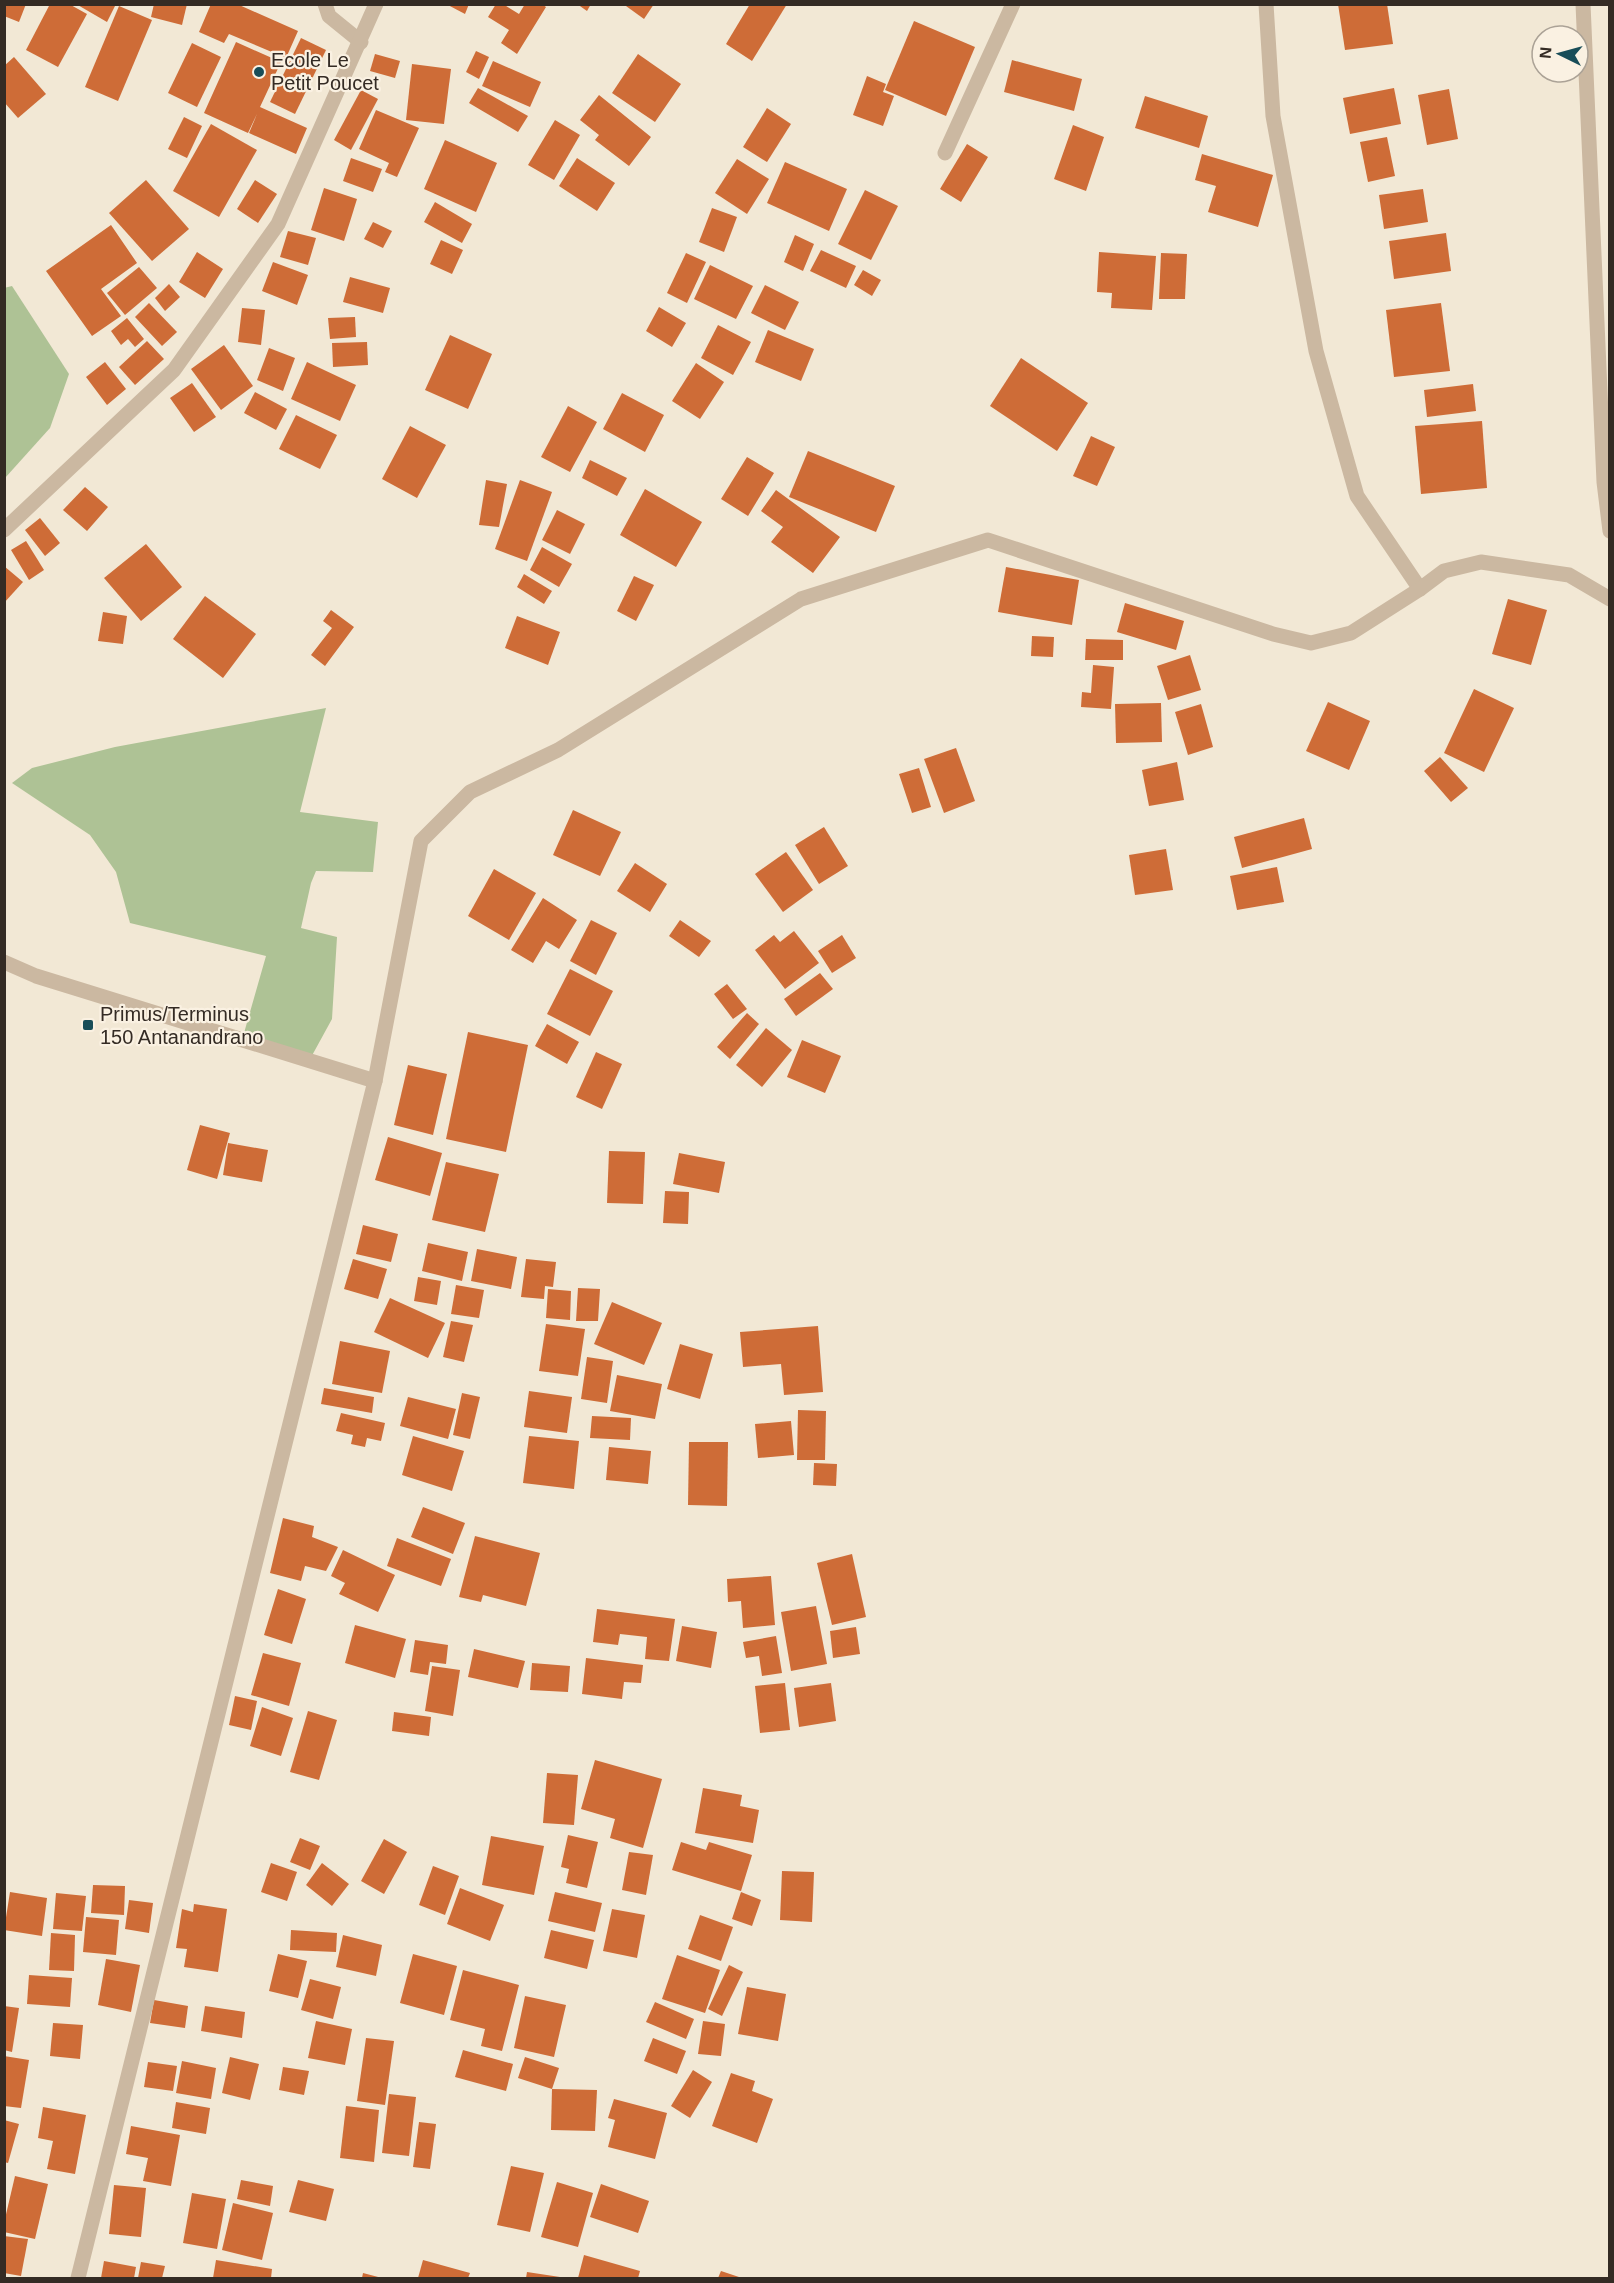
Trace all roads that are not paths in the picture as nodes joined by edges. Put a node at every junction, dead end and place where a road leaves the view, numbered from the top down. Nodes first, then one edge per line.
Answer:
1 (325, 4) edge
2 (376, 4) edge
3 (1013, 4) edge
4 (1266, 4) edge
5 (1583, 4) edge
6 (361, 42) junction
7 (945, 153) dead end
8 (4, 530) edge
9 (1610, 531) edge
10 (1420, 589) junction
11 (1610, 599) edge
12 (4, 962) edge
13 (375, 1081) junction
14 (78, 2278) edge

1 - 6 street
2 - 6 street
3 - 7 street
4 - 10 street
5 - 9 street
6 - 8 street
10 - 11 street
10 - 13 street
12 - 13 street
13 - 14 street

